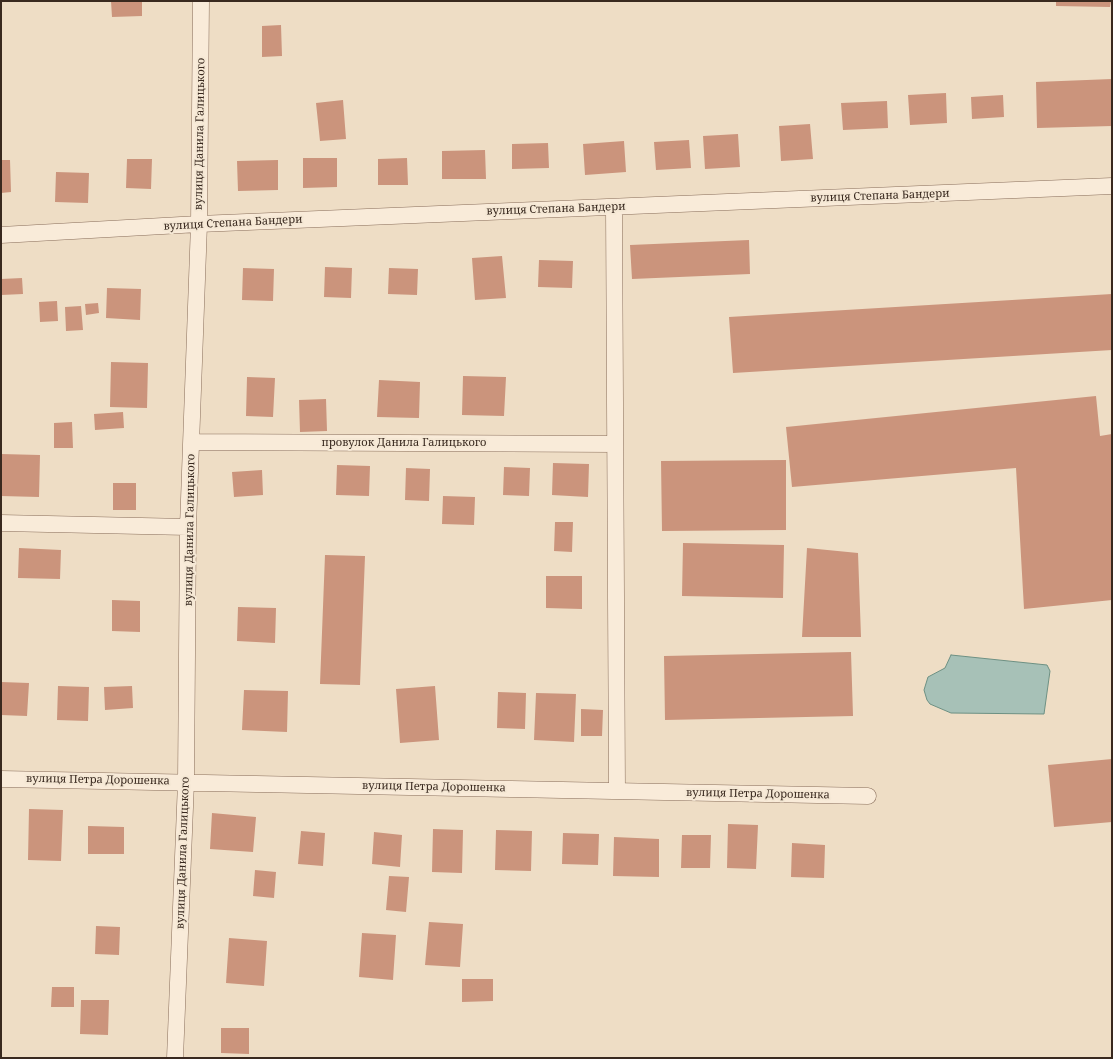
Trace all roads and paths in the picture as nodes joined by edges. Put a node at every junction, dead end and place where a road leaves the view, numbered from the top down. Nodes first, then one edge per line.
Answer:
1 (201, 1) edge
2 (1112, 186) edge
3 (614, 207) junction
4 (199, 224) junction
5 (1, 235) edge
6 (192, 442) junction
7 (615, 444) junction
8 (1, 523) edge
9 (188, 527) junction
10 (1, 779) edge
11 (186, 782) junction
12 (617, 791) junction
13 (868, 796) dead end
14 (175, 1058) edge

1 - 4 street, вулиця Данила Галицького
2 - 3 street, вулиця Степана Бандери
3 - 4 street, вулиця Степана Бандери
3 - 7 street
4 - 5 street, вулиця Степана Бандери
4 - 6 street, вулиця Данила Галицького
6 - 7 street, провулок Данила Галицького
6 - 9 street, вулиця Данила Галицького
7 - 12 street
8 - 9 street
9 - 11 street, вулиця Данила Галицького
10 - 11 street, вулиця Петра Дорошенка
11 - 12 street, вулиця Петра Дорошенка
11 - 14 street, вулиця Данила Галицького
12 - 13 street, вулиця Петра Дорошенка

